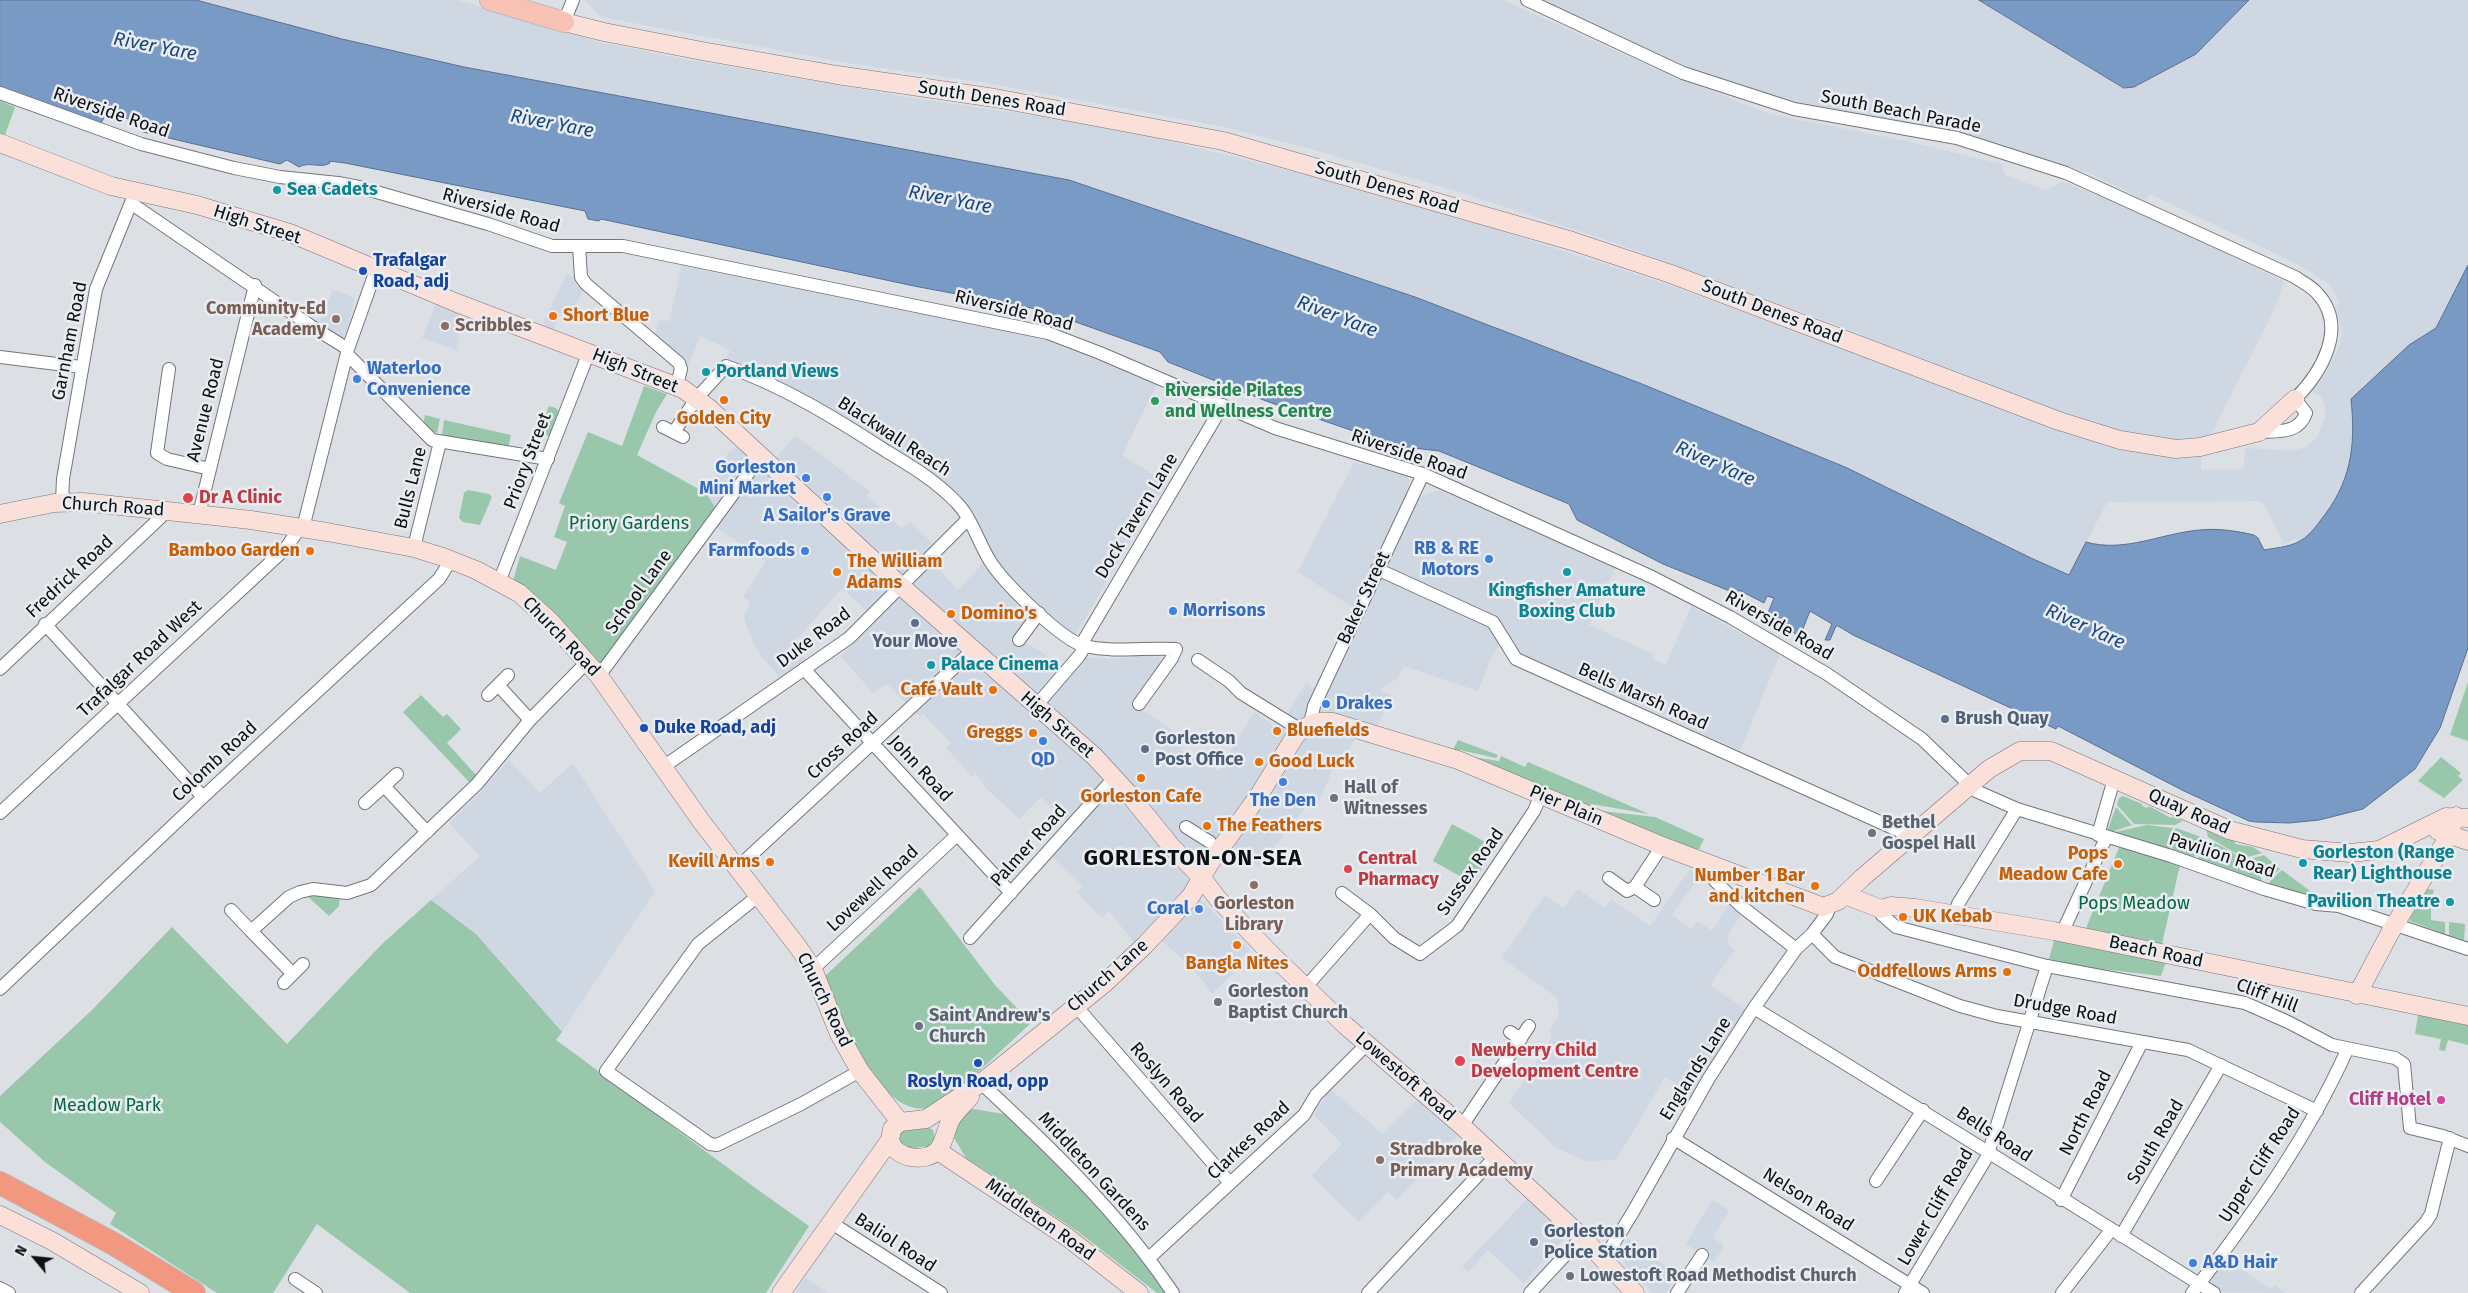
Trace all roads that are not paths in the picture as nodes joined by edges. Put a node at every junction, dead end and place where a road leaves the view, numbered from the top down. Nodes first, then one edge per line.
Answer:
1 (490, 0) edge
2 (573, 0) edge
3 (1527, 0) edge
4 (564, 22) junction
5 (0, 93) edge
6 (0, 143) edge
7 (134, 198) junction
8 (579, 246) junction
9 (376, 270) junction
10 (254, 285) junction
11 (348, 352) junction
12 (589, 352) junction
13 (0, 357) edge
14 (81, 367) junction
15 (169, 369) dead end
16 (677, 385) junction
17 (696, 398) junction
18 (2295, 400) joint
19 (1223, 405) junction
20 (673, 432) dead end
21 (440, 442) junction
22 (761, 456) junction
23 (548, 459) junction
24 (210, 469) junction
25 (1423, 474) junction
26 (62, 502) junction
27 (163, 510) junction
28 (0, 514) edge
29 (199, 514) junction
30 (968, 518) junction
31 (301, 528) junction
32 (415, 543) dead end
33 (452, 560) junction
34 (1377, 569) junction
35 (499, 582) junction
36 (901, 586) junction
37 (1039, 613) junction
38 (45, 624) junction
39 (1019, 640) dead end
40 (1083, 645) junction
41 (973, 650) junction
42 (1198, 660) dead end
43 (587, 662) junction
44 (0, 669) edge
45 (804, 669) junction
46 (508, 675) dead end
47 (599, 676) junction
48 (498, 685) junction
49 (488, 694) dead end
50 (118, 704) junction
51 (1139, 704) dead end
52 (1036, 706) junction
53 (530, 720) junction
54 (1305, 727) junction
55 (873, 743) junction
56 (663, 767) junction
57 (397, 774) dead end
58 (1114, 778) junction
59 (2114, 779) junction
60 (1970, 784) junction
61 (384, 786) junction
62 (1541, 795) junction
63 (203, 797) junction
64 (365, 803) dead end
65 (2017, 809) junction
66 (0, 813) edge
67 (2462, 817) edge
68 (1186, 827) dead end
69 (2420, 831) junction
70 (427, 832) junction
71 (2448, 833) junction
72 (957, 834) junction
73 (1911, 836) junction
74 (2102, 837) junction
75 (2468, 840) edge
76 (1210, 842) dead end
77 (1662, 846) junction
78 (1708, 864) junction
79 (737, 868) junction
80 (1202, 878) junction
81 (1609, 878) dead end
82 (1635, 886) junction
83 (1010, 893) junction
84 (1342, 893) dead end
85 (1845, 895) junction
86 (758, 896) junction
87 (1654, 900) dead end
88 (1830, 906) junction
89 (1881, 909) junction
90 (231, 910) dead end
91 (1370, 914) junction
92 (1955, 914) junction
93 (2396, 925) junction
94 (252, 931) junction
95 (2062, 932) junction
96 (1812, 934) junction
97 (970, 938) dead end
98 (1796, 949) junction
99 (2468, 949) edge
100 (303, 964) dead end
101 (2047, 966) junction
102 (812, 969) junction
103 (1305, 988) junction
104 (0, 989) edge
105 (2357, 995) junction
106 (1076, 1006) junction
107 (1754, 1008) junction
108 (2468, 1016) edge
109 (2029, 1021) junction
110 (1530, 1026) dead end
111 (2142, 1042) junction
112 (1367, 1044) junction
113 (2347, 1050) junction
114 (2221, 1065) junction
115 (860, 1071) junction
116 (981, 1084) junction
117 (1923, 1110) junction
118 (2317, 1111) junction
119 (926, 1119) junction
120 (900, 1122) junction
121 (1462, 1126) junction
122 (1673, 1138) junction
123 (2450, 1138) junction
124 (890, 1140) junction
125 (940, 1144) junction
126 (2468, 1146) edge
127 (1988, 1151) junction
128 (901, 1155) junction
129 (1496, 1156) junction
130 (860, 1180) junction
131 (1876, 1181) dead end
132 (0, 1183) edge
133 (1230, 1183) junction
134 (0, 1200) edge
135 (2061, 1200) junction
136 (0, 1215) edge
137 (830, 1222) junction
138 (2116, 1233) junction
139 (1582, 1237) junction
140 (1702, 1255) dead end
141 (1149, 1258) junction
142 (1604, 1259) junction
143 (295, 1279) dead end
144 (0, 1288) edge
145 (2196, 1288) edge
146 (1908, 1289) edge
147 (9, 1293) edge
148 (140, 1293) edge
149 (166, 1293) edge
150 (194, 1293) edge
151 (316, 1293) edge
152 (781, 1293) edge
153 (941, 1293) edge
154 (1139, 1293) edge
155 (1173, 1293) edge
156 (1368, 1293) edge
157 (1530, 1293) edge
158 (1635, 1293) edge
159 (1677, 1293) edge
160 (1923, 1293) edge
161 (2062, 1293) edge
162 (2214, 1293) edge
163 (2361, 1293) edge

1 - 4 main road, South Denes Road
2 - 4 street
3 - 18 street, South Beach Parade
4 - 18 street, South Denes Road
5 - 8 street, Riverside Road
6 - 7 street, High Street
7 - 9 street, High Street
7 - 10 street
7 - 14 street, Garnham Road
8 - 16 street
8 - 19 street, Riverside Road
9 - 11 street, Trafalgar Road West
9 - 12 street, High Street
10 - 11 street
10 - 24 street, Avenue Road
11 - 21 street
11 - 31 street, Trafalgar Road West
12 - 16 street, High Street
12 - 23 street, Priory Street
13 - 14 street
14 - 26 street, Garnham Road
15 - 24 street
16 - 17 street, High Street
17 - 20 street
17 - 22 street, High Street
17 - 30 street, Blackwall Reach
19 - 25 street, Riverside Road
19 - 40 street, Dock Tavern Lane
21 - 23 street
21 - 32 street, Bulls Lane
22 - 36 street, High Street
22 - 47 street, School Lane
23 - 35 street, Priory Street
24 - 29 street, Avenue Road
25 - 34 street, Baker Street
25 - 60 street, Riverside Road
26 - 27 street, Church Road
26 - 28 street, Church Road
27 - 29 street, Church Road
27 - 38 street, Fredrick Road
29 - 31 street, Church Road
30 - 36 street, Duke Road
30 - 37 street, Blackwall Reach
31 - 33 street, Church Road
31 - 50 street, Trafalgar Road West
33 - 35 street, Church Road
33 - 63 street, Colomb Road
34 - 54 street, Baker Street
34 - 73 street, Bells Marsh Road
35 - 43 street, Church Road
36 - 41 street, High Street
36 - 45 street, Duke Road
37 - 39 street
37 - 40 street, Blackwall Reach
38 - 44 street, Fredrick Road
38 - 50 street
40 - 51 street, Blackwall Reach
40 - 52 street, Dock Tavern Lane
41 - 52 street, High Street
41 - 55 street, Cross Road
42 - 54 street
43 - 47 street, Church Road
43 - 53 street
45 - 55 street, John Road
45 - 56 street, Duke Road
46 - 48 street
47 - 56 street, Church Road
48 - 49 street
48 - 53 street
50 - 63 street
50 - 66 street, Trafalgar Road West
52 - 58 street, High Street
53 - 70 street
54 - 62 street, Pier Plain
54 - 80 street, Baker Street
55 - 72 street, John Road
55 - 79 street, Cross Road
56 - 79 street, Church Road
57 - 61 street
58 - 80 street, High Street
58 - 83 street, Palmer Road
59 - 60 street, Quay Road
59 - 69 street, Quay Road
59 - 74 street
60 - 65 street, Pavilion Road
60 - 73 street, Quay Road
61 - 64 street
61 - 70 street
62 - 77 street, Pier Plain
62 - 91 street, Sussex Road
63 - 104 street, Colomb Road
65 - 74 street, Pavilion Road
65 - 92 street
67 - 69 street, Quay Road
67 - 71 street
68 - 76 street
69 - 71 street, Quay Road
70 - 94 street
71 - 75 street, Quay Road
71 - 93 street
72 - 83 street, John Road
72 - 102 street, Lovewell Road
73 - 85 street, Quay Road
74 - 93 street, Pavilion Road
74 - 95 street
77 - 78 street, Pier Plain
77 - 82 street
78 - 88 street, Pier Plain
78 - 98 street
79 - 86 street, Church Road
80 - 103 street, Lowestoft Road
80 - 106 street, Church Lane
81 - 82 street
82 - 87 street
83 - 97 street, Palmer Road
84 - 91 street, Sussex Road
85 - 88 street, Quay Road
85 - 89 street, Beach Road
86 - 102 street, Church Road
86 - 115 street
88 - 96 street, Englands Lane
89 - 92 street, Beach Road
89 - 101 street, Cliff Hill
90 - 94 street
91 - 103 street
92 - 95 street, Beach Road
93 - 99 street, Pavilion Road
93 - 105 street
94 - 100 street
95 - 105 street, Beach Road
96 - 98 street, Englands Lane
96 - 109 street, Drudge Road
98 - 107 street, Englands Lane
101 - 109 street, Lower Cliff Road
101 - 113 street, Cliff Hill
102 - 115 street, Church Road
103 - 112 street, Lowestoft Road
105 - 108 street, Beach Road
106 - 116 street, Church Lane
106 - 133 street, Roslyn Road
107 - 117 street, Bells Road
107 - 122 street, Englands Lane
109 - 111 street, Drudge Road
109 - 127 street, Lower Cliff Road
110 - 121 street
111 - 114 street, Drudge Road
111 - 135 street, North Road
112 - 121 street, Lowestoft Road
112 - 133 street, Clarkes Road
113 - 118 street, Upper Cliff Road
113 - 123 street, Cliff Hill
114 - 118 street, Drudge Road
114 - 138 street, South Road
115 - 120 street, Church Road
116 - 119 street, Church Lane
116 - 125 street, Church Lane
116 - 141 street, Middleton Gardens
117 - 127 street, Bells Road
117 - 131 street
118 - 145 street, Upper Cliff Road
119 - 120 street, Church Lane
119 - 125 street
120 - 124 street
121 - 129 street, Lowestoft Road
122 - 142 street, Englands Lane
122 - 146 street, Nelson Road
123 - 126 street, Cliff Hill
123 - 163 street
124 - 128 street
124 - 130 street
125 - 128 street
125 - 154 street, Middleton Road
127 - 135 street, Bells Road
127 - 146 street, Lower Cliff Road
128 - 130 street
129 - 139 street, Lowestoft Road
129 - 156 street
130 - 137 street
132 - 150 highway
133 - 141 street, Clarkes Road
134 - 149 highway
135 - 138 street, Bells Road
136 - 148 street
137 - 152 street
137 - 153 street, Baliol Road
138 - 145 street, Bells Road
138 - 161 street, South Road
139 - 142 street, Lowestoft Road
139 - 157 street
140 - 159 street
141 - 155 street, Middleton Gardens
142 - 158 street, Lowestoft Road
143 - 151 street
144 - 147 street
145 - 162 street, Bells Road
146 - 160 street, Nelson Road

